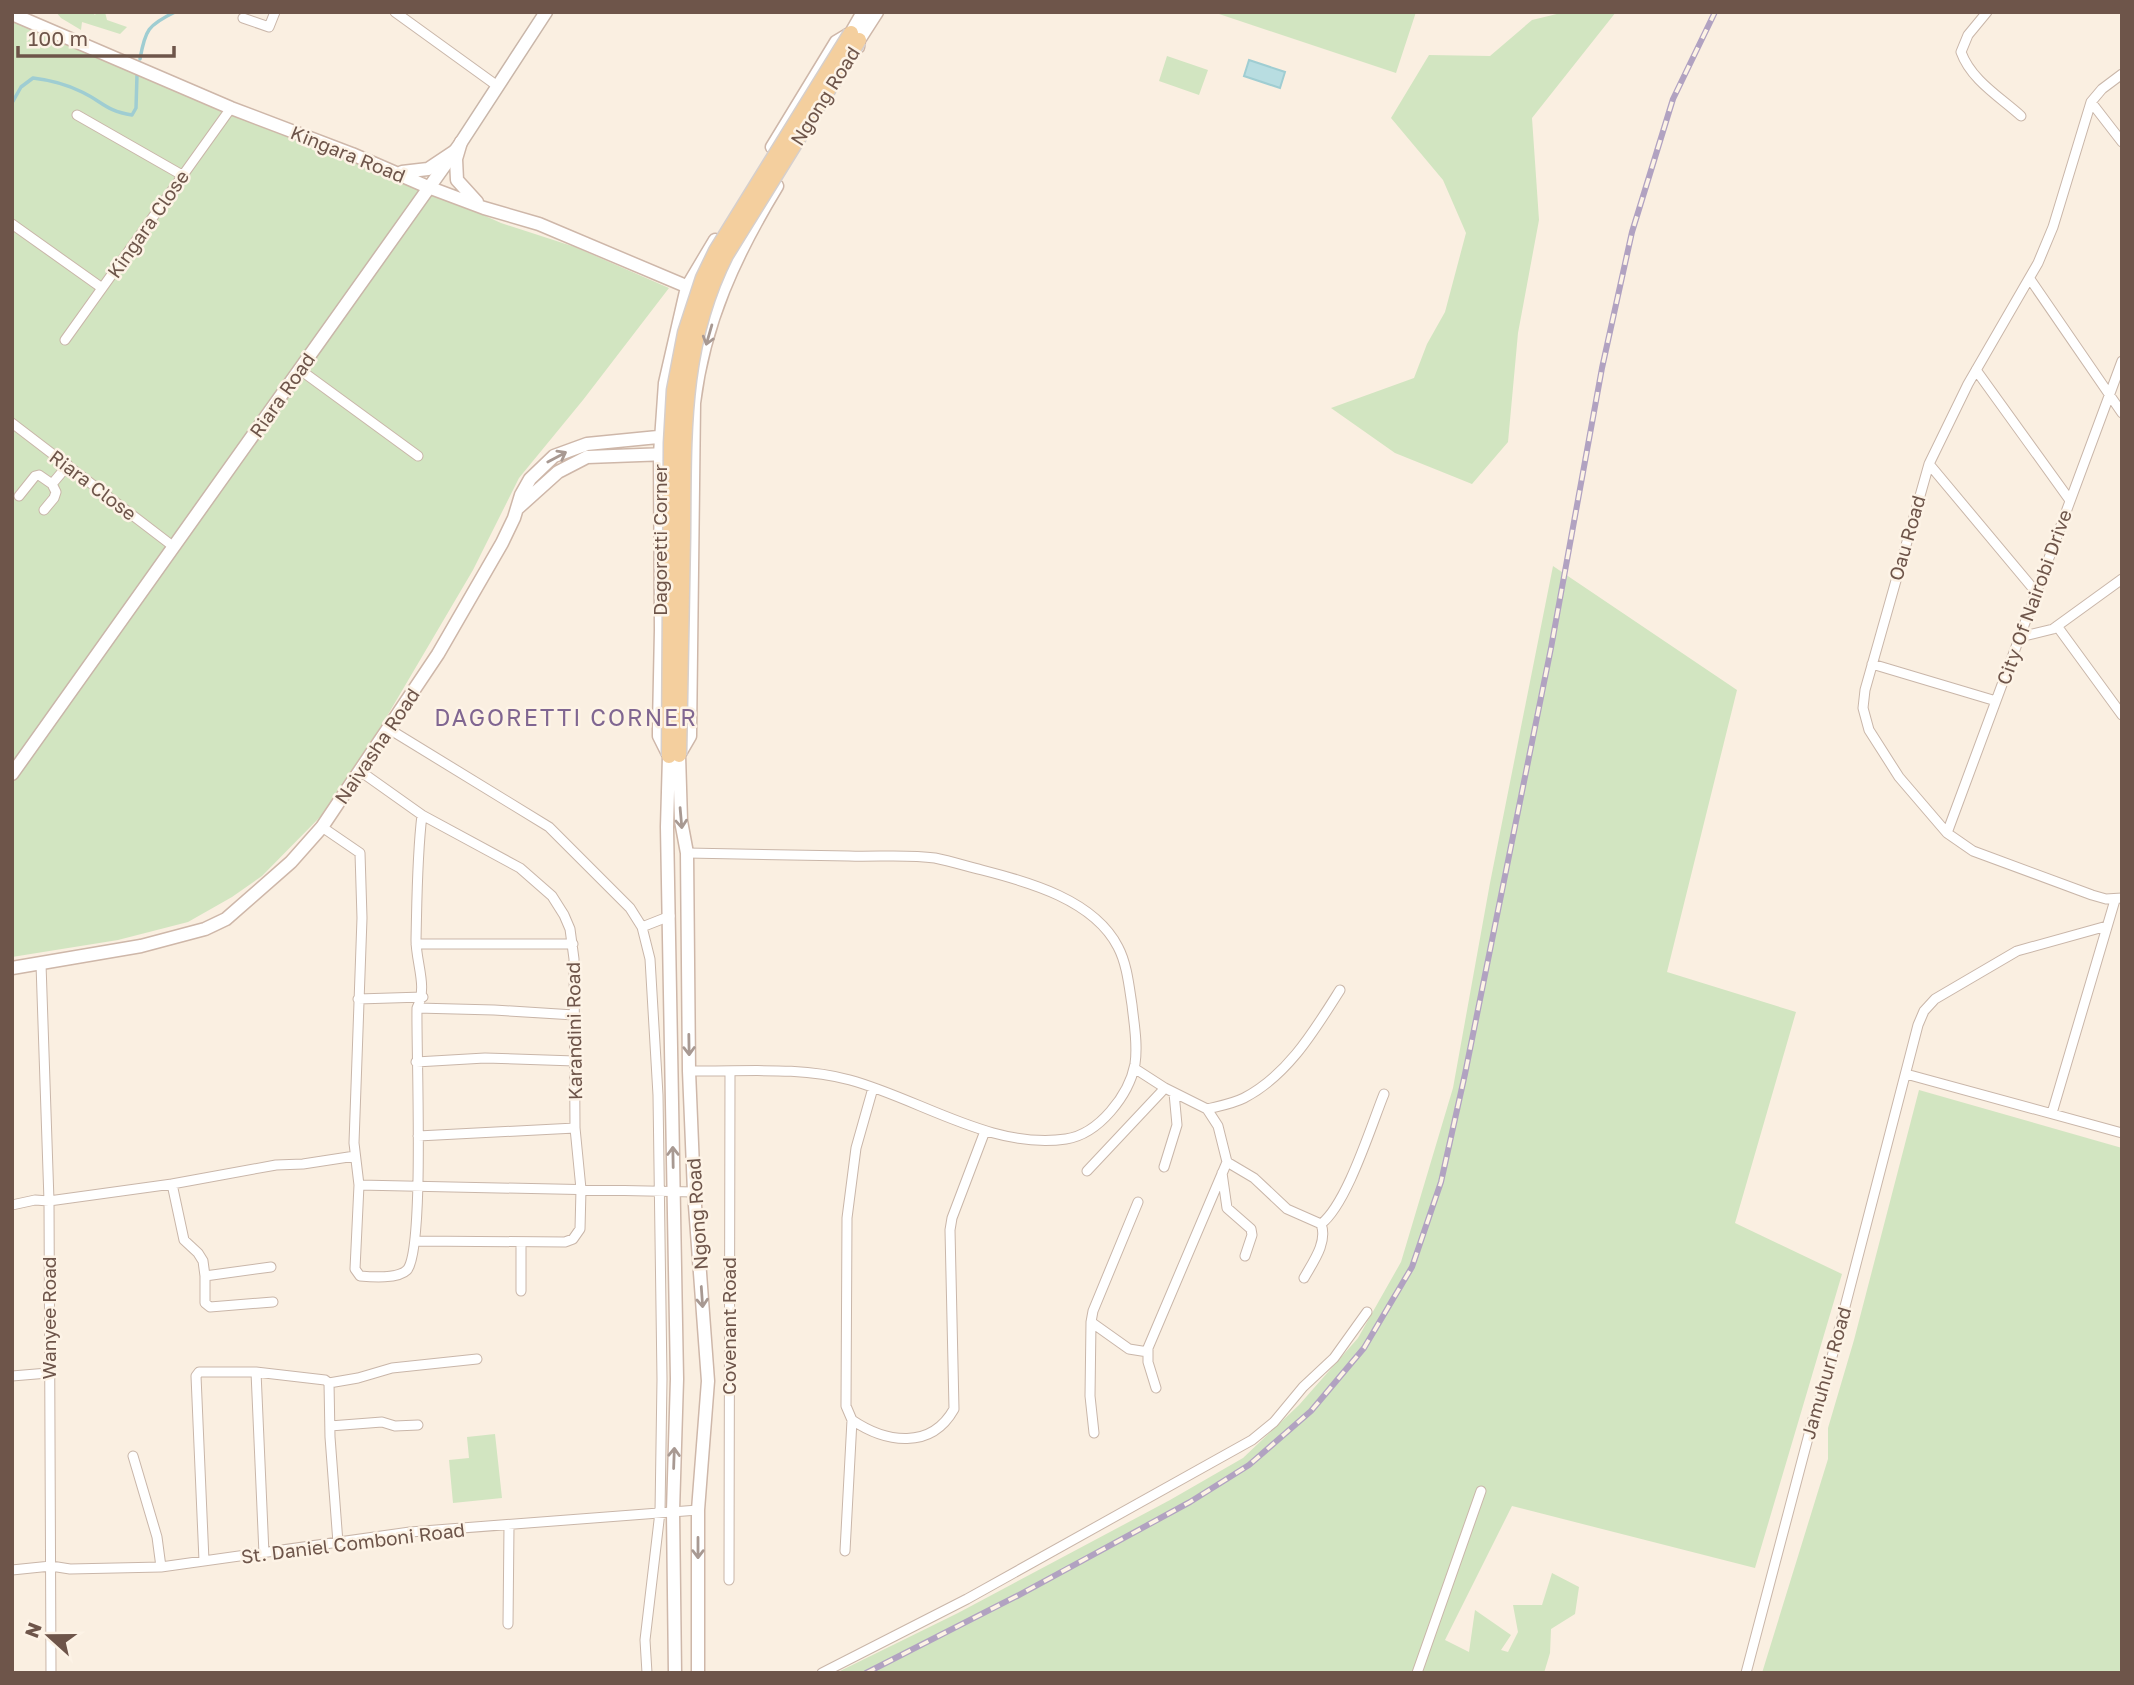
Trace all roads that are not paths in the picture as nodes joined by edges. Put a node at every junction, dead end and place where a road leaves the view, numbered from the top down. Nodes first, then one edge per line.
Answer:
1 (275, 12) edge
2 (395, 12) edge
3 (546, 12) edge
4 (863, 12) edge
5 (877, 12) edge
6 (1987, 12) edge
7 (12, 14) edge
8 (243, 18) dead end
9 (855, 36) junction
10 (2122, 74) edge
11 (496, 85) junction
12 (2091, 102) junction
13 (231, 108) junction
14 (78, 115) dead end
15 (2021, 116) dead end
16 (2122, 142) edge
17 (458, 146) junction
18 (394, 172) junction
19 (182, 175) junction
20 (428, 187) junction
21 (484, 208) junction
22 (12, 224) edge
23 (2030, 279) junction
24 (687, 287) junction
25 (102, 288) junction
26 (719, 301) junction
27 (65, 340) dead end
28 (2122, 361) edge
29 (299, 369) junction
30 (1976, 370) junction
31 (2110, 393) junction
32 (2122, 413) edge
33 (16, 426) edge
34 (660, 436) junction
35 (688, 436) junction
36 (12, 439) edge
37 (660, 454) junction
38 (688, 455) junction
39 (418, 456) dead end
40 (1928, 464) junction
41 (68, 465) junction
42 (52, 484) junction
43 (19, 496) dead end
44 (2069, 499) junction
45 (517, 509) junction
46 (44, 510) dead end
47 (174, 547) junction
48 (2122, 579) edge
49 (2036, 592) junction
50 (2057, 626) junction
51 (661, 630) junction
52 (691, 630) junction
53 (2020, 637) junction
54 (1872, 664) junction
55 (1996, 701) junction
56 (2122, 715) edge
57 (388, 729) junction
58 (674, 755) junction
59 (360, 771) junction
60 (12, 774) edge
61 (422, 815) junction
62 (322, 827) junction
63 (1947, 833) junction
64 (687, 853) junction
65 (2118, 899) edge
66 (670, 916) junction
67 (2106, 926) junction
68 (642, 927) junction
69 (416, 944) junction
70 (573, 944) junction
71 (670, 953) junction
72 (649, 956) junction
73 (41, 964) junction
74 (12, 968) edge
75 (1340, 990) dead end
76 (423, 997) junction
77 (358, 999) junction
78 (417, 1008) junction
79 (574, 1015) junction
80 (575, 1061) junction
81 (416, 1062) junction
82 (1134, 1068) junction
83 (690, 1071) junction
84 (730, 1072) junction
85 (1906, 1074) junction
86 (873, 1088) junction
87 (1165, 1088) junction
88 (1174, 1093) junction
89 (1384, 1094) dead end
90 (1207, 1109) junction
91 (2052, 1113) junction
92 (575, 1128) junction
93 (985, 1131) junction
94 (2122, 1133) edge
95 (418, 1136) junction
96 (355, 1156) junction
97 (1227, 1162) junction
98 (1164, 1167) dead end
99 (1087, 1171) dead end
100 (1222, 1174) junction
101 (172, 1184) junction
102 (359, 1185) junction
103 (418, 1187) junction
104 (581, 1189) junction
105 (673, 1191) junction
106 (660, 1192) junction
107 (694, 1192) junction
108 (48, 1201) junction
109 (1138, 1202) dead end
110 (12, 1205) edge
111 (1321, 1224) junction
112 (415, 1241) junction
113 (521, 1242) junction
114 (1245, 1256) dead end
115 (271, 1267) dead end
116 (205, 1276) junction
117 (1304, 1278) dead end
118 (521, 1291) dead end
119 (273, 1302) dead end
120 (1367, 1312) dead end
121 (1091, 1322) junction
122 (1148, 1352) junction
123 (477, 1359) dead end
124 (256, 1372) junction
125 (48, 1373) junction
126 (12, 1377) edge
127 (329, 1382) junction
128 (1156, 1388) dead end
129 (852, 1420) junction
130 (418, 1425) dead end
131 (330, 1426) junction
132 (1094, 1433) dead end
133 (133, 1456) dead end
134 (1481, 1491) dead end
135 (698, 1510) junction
136 (667, 1512) junction
137 (509, 1526) junction
138 (338, 1543) junction
139 (845, 1551) dead end
140 (264, 1554) junction
141 (204, 1561) junction
142 (51, 1566) junction
143 (161, 1567) junction
144 (12, 1570) edge
145 (729, 1580) dead end
146 (508, 1624) dead end
147 (51, 1673) edge
148 (647, 1673) edge
149 (675, 1673) edge
150 (698, 1673) edge
151 (822, 1673) edge
152 (1417, 1673) edge
153 (1746, 1673) edge

1 - 8 street
2 - 11 street
3 - 11 main road, Riara Road
4 - 9 main road, Ngong Road
5 - 9 main road
6 - 15 street
7 - 13 main road, Kingara Road
9 - 24 main road, Ngong Road
9 - 26 main road, Ngong Road
9 - 35 main road, Ngong Road, bridge
9 - 58 main road, Ngong Road, bridge
10 - 12 street, Oau Road
11 - 17 main road, Riara Road
12 - 16 street
12 - 23 street, Oau Road
13 - 18 main road, Kingara Road
13 - 19 street, Kingara Close
14 - 19 street
17 - 18 main road
17 - 20 main road, Riara Road
17 - 21 main road
18 - 20 main road, Kingara Road
19 - 25 street, Kingara Close
20 - 21 main road, Kingara Road
20 - 29 main road, Riara Road
21 - 24 main road, Kingara Road
22 - 25 street
23 - 30 street, Oau Road
23 - 31 street
24 - 26 main road, Kingara Road
24 - 34 main road, Ngong Road
25 - 27 street, Kingara Close
26 -> 35 main road, Ngong Road
28 - 31 street, City Of Nairobi Drive
29 - 39 street
29 - 47 main road, Riara Road
30 - 40 street, Oau Road
30 - 44 street
31 - 32 street
31 - 44 street, City Of Nairobi Drive
33 - 36 street
33 - 41 street, Riara Close
34 - 35 main road
34 - 37 main road, Ngong Road
45 -> 34 main road, Naivasha Road
35 - 38 main road, Ngong Road, bridge
37 - 38 main road
37 - 45 main road, Dagoretti Corner
37 - 51 main road, Dagoretti Corner
38 - 52 main road, Ngong Road
38 - 58 main road, Ngong Road, bridge
40 - 49 street
40 - 54 street, Oau Road
41 - 42 street
41 - 47 street, Riara Close
42 - 43 street
42 - 46 street
44 - 49 street, City Of Nairobi Drive
45 - 57 main road, Naivasha Road
47 - 60 main road, Riara Road
48 - 50 street
49 - 53 street, City Of Nairobi Drive
50 - 53 street
50 - 56 street
51 - 52 main road, Dagoretti Corner
51 - 58 main road, Ngong Road
52 - 58 main road, Ngong Road
53 - 55 street, City Of Nairobi Drive
54 - 55 street
54 - 63 street, Oau Road
55 - 63 street, City Of Nairobi Drive
57 - 59 main road, Naivasha Road
57 - 68 street
58 -> 64 main road, Ngong Road
58 - 66 main road, Ngong Road
59 - 61 street, Karandini Road
59 - 62 main road, Naivasha Road
61 - 69 street
61 - 70 street, Karandini Road
62 - 73 main road, Naivasha Road
62 - 77 street
63 - 65 street, Oau Road
64 - 82 street
64 -> 83 main road, Ngong Road
65 - 67 street
66 - 68 street
66 - 71 main road, Ngong Road
67 - 85 street, Jamuhuri Road
67 - 91 street
68 - 72 street
69 - 70 street
69 - 76 street
70 - 79 street, Karandini Road
71 - 72 street
105 -> 71 main road, Ngong Road
72 - 106 street
73 - 74 main road, Naivasha Road
73 - 108 street, Wanyee Road
75 - 90 street
76 - 77 street
76 - 78 street
77 - 96 street
78 - 79 street
78 - 81 street
79 - 80 street, Karandini Road
80 - 81 street
80 - 92 street, Karandini Road
81 - 95 street
82 - 87 street
82 - 93 street
83 - 84 street
83 - 107 main road, Ngong Road
84 - 86 street
84 - 145 street, Covenant Road
85 - 91 street
85 - 153 street, Jamuhuri Road
86 - 93 street
86 - 129 street
87 - 88 street
87 - 99 street
88 - 90 street
88 - 98 street
89 - 111 street
90 - 97 street
91 - 94 street
92 - 95 street
92 - 104 street, Karandini Road
93 - 129 street
95 - 103 street
96 - 101 street
96 - 102 street
97 - 100 street
97 - 111 street
100 - 114 street
100 - 122 street
101 - 108 street
101 - 116 street
102 - 103 street
102 - 112 street
103 - 104 street
103 - 112 street
104 - 106 street
104 - 113 street, Karandini Road
105 - 106 street
105 - 107 street
136 -> 105 main road, Ngong Road
106 - 136 street
107 -> 135 main road, Ngong Road
108 - 110 street
108 - 125 street, Wanyee Road
109 - 121 street
111 - 117 street
112 - 113 street, Karandini Road
113 - 118 street
115 - 116 street
116 - 119 street
120 - 151 street
121 - 122 street
121 - 132 street
122 - 128 street
123 - 127 street
124 - 127 street
124 - 140 street
124 - 141 street
125 - 126 street
125 - 142 street, Wanyee Road
127 - 131 street
129 - 139 street
130 - 131 street
131 - 138 street
133 - 143 street
134 - 152 street
135 - 136 street, St. Daniel Comboni Road
135 -> 150 main road, Ngong Road
136 - 137 street, St. Daniel Comboni Road
136 - 148 street
136 - 149 main road, Ngong Road
137 - 138 street, St. Daniel Comboni Road
137 - 146 street
138 - 140 street, St. Daniel Comboni Road
140 - 141 street, St. Daniel Comboni Road
141 - 143 street, St. Daniel Comboni Road
142 - 143 street, St. Daniel Comboni Road
142 - 144 street, St. Daniel Comboni Road
142 - 147 street, Wanyee Road

